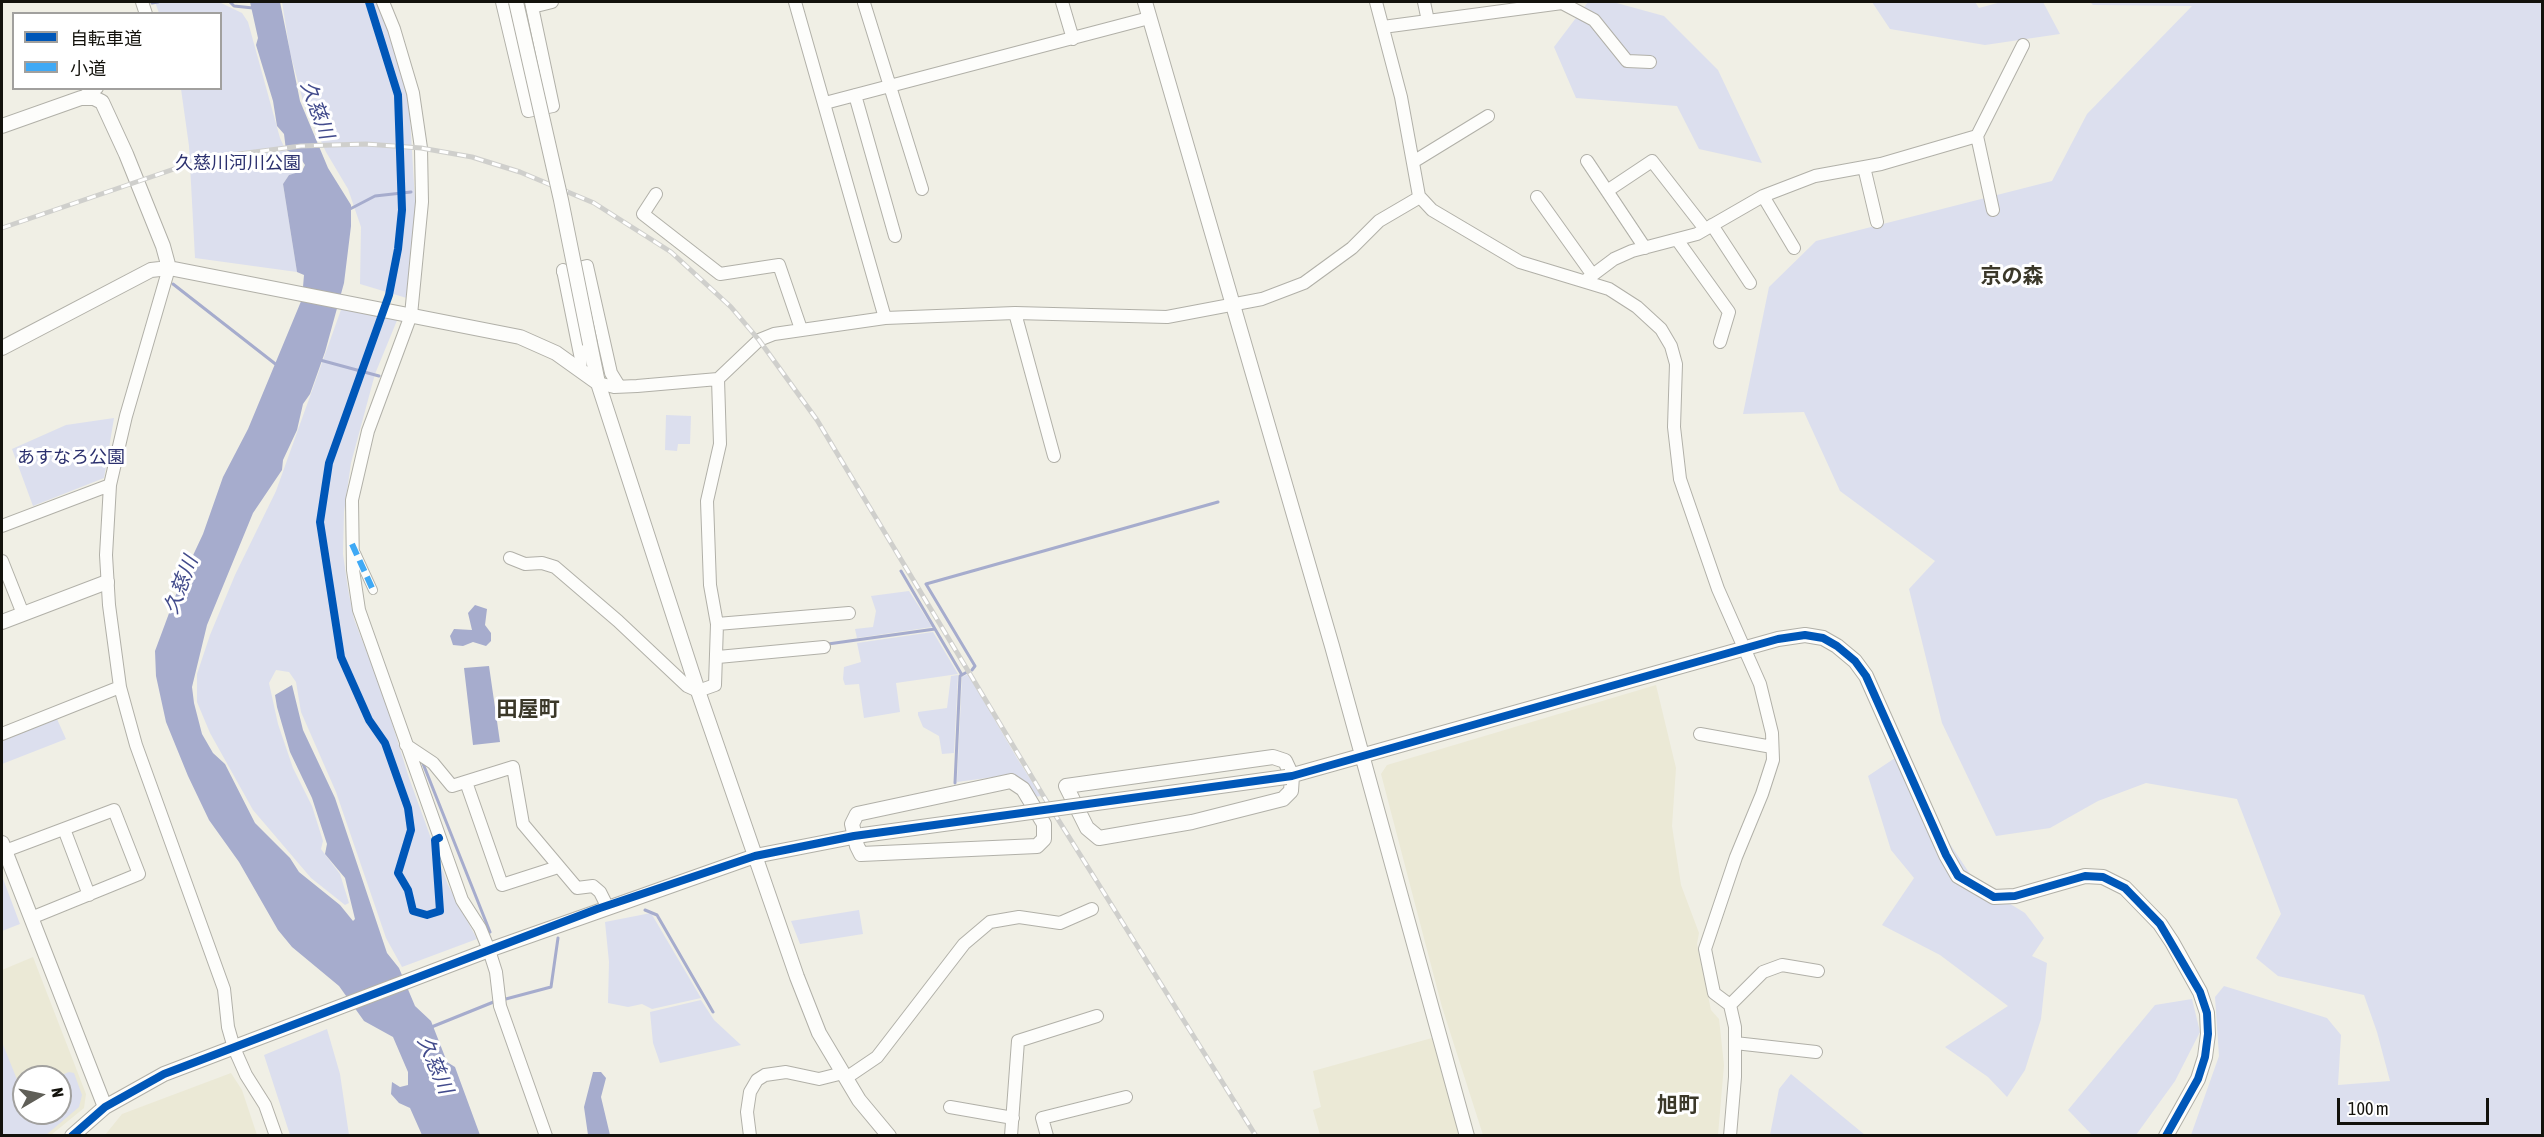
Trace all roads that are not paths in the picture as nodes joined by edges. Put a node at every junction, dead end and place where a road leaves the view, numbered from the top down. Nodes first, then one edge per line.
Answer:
1 (383, 2) edge
2 (502, 2) edge
3 (516, 2) edge
4 (552, 2) edge
5 (795, 2) edge
6 (1062, 2) edge
7 (1145, 2) edge
8 (1376, 2) edge
9 (1424, 2) edge
10 (864, 3) edge
11 (1547, 3) edge
12 (532, 4) edge
13 (1485, 7) edge
14 (1149, 18) junction
15 (1428, 21) junction
16 (1383, 27) junction
17 (1073, 39) junction
18 (2022, 45) dead end
19 (1650, 62) dead end
20 (888, 87) junction
21 (94, 90) edge
22 (855, 95) junction
23 (81, 98) junction
24 (825, 103) junction
25 (1488, 116) dead end
26 (2, 126) edge
27 (1977, 136) junction
28 (1587, 161) dead end
29 (1413, 162) junction
30 (1864, 167) junction
31 (922, 189) dead end
32 (1607, 191) junction
33 (656, 194) dead end
34 (1762, 196) junction
35 (1420, 197) junction
36 (1537, 197) dead end
37 (1993, 210) dead end
38 (1877, 222) dead end
39 (1709, 227) junction
40 (895, 236) dead end
41 (1678, 241) junction
42 (1645, 248) junction
43 (1794, 248) dead end
44 (173, 268) junction
45 (1589, 277) junction
46 (1750, 283) dead end
47 (1232, 304) junction
48 (404, 313) junction
49 (1015, 313) junction
50 (885, 318) junction
51 (801, 329) junction
52 (1720, 342) dead end
53 (2, 348) edge
54 (580, 370) junction
55 (718, 379) junction
56 (598, 382) junction
57 (619, 387) junction
58 (1054, 456) dead end
59 (110, 485) junction
60 (2, 526) edge
61 (352, 544) junction
62 (510, 558) dead end
63 (2, 561) edge
64 (107, 582) junction
65 (373, 590) dead end
66 (849, 613) dead end
67 (23, 614) junction
68 (2, 622) edge
69 (717, 624) junction
70 (824, 647) dead end
71 (1744, 649) junction
72 (717, 657) junction
73 (120, 687) junction
74 (698, 691) junction
75 (2, 734) edge
76 (1700, 734) dead end
77 (406, 745) junction
78 (1772, 747) junction
79 (1363, 756) junction
80 (1289, 776) junction
81 (466, 782) junction
82 (64, 829) junction
83 (859, 836) junction
84 (3, 847) edge
85 (755, 856) junction
86 (558, 867) junction
87 (89, 895) junction
88 (607, 906) junction
89 (1092, 909) dead end
90 (31, 918) junction
91 (483, 953) junction
92 (1818, 971) dead end
93 (1730, 1005) junction
94 (1097, 1016) dead end
95 (1735, 1043) junction
96 (234, 1048) junction
97 (1816, 1052) dead end
98 (845, 1076) junction
99 (1126, 1097) dead end
100 (105, 1107) junction
101 (950, 1107) dead end
102 (1013, 1118) junction
103 (72, 1136) edge
104 (276, 1136) edge
105 (546, 1136) edge
106 (750, 1136) edge
107 (889, 1136) edge
108 (1011, 1136) edge
109 (1047, 1136) edge
110 (1467, 1136) edge
111 (1730, 1136) edge
112 (2166, 1136) edge

1 - 48 street
2 - 12 street
3 - 56 street, bridge
4 - 12 street
5 - 24 street
6 - 17 street
7 - 14 street
8 - 16 street
9 - 15 street
10 - 20 street
11 - 13 street
11 - 19 street
13 - 15 street
14 - 17 street
14 - 47 street
15 - 16 street
16 - 29 street
17 - 20 street
18 - 27 street
20 - 22 street
20 - 31 street
21 - 23 street
22 - 24 street
22 - 40 street
23 - 26 street
23 - 44 street
24 - 50 street
25 - 29 street
27 - 30 street
27 - 37 street
28 - 32 street
29 - 35 street
30 - 34 street
30 - 38 street
32 - 39 street
32 - 42 street
33 - 51 street
34 - 39 street
34 - 43 street
35 - 45 street
35 - 47 street
36 - 45 street
39 - 41 street
39 - 46 street
41 - 42 street
41 - 52 street
42 - 45 street
44 - 48 street
44 - 53 street
44 - 59 street
45 - 71 street
47 - 49 street
47 - 79 street
48 - 54 street
48 - 61 street
49 - 50 street
49 - 58 street
50 - 51 street
51 - 55 street
54 - 56 street
54 - 57 street
55 - 57 street
55 - 69 street
56 - 57 street
56 - 74 street
59 - 60 street
59 - 64 street
61 - 65 street
61 - 77 street
62 - 74 street
63 - 67 street
64 - 67 street
64 - 73 street
66 - 69 street
67 - 68 street
69 - 72 street
70 - 72 street
71 - 78 street
71 - 79 street
71 - 112 street
72 - 74 street
73 - 75 street
73 - 96 street
74 - 85 street
76 - 78 street
77 - 81 street
77 - 91 street
78 - 93 street
79 - 80 street
79 - 110 street
80 - 80 street
80 - 83 street, bridge
81 - 86 street
81 - 86 street
82 - 84 street
82 - 87 street
82 - 87 street
83 - 83 street
83 - 85 street
84 - 90 street
85 - 88 street
85 - 98 street
86 - 88 street
87 - 90 street
88 - 91 street
89 - 98 street
90 - 100 street
91 - 96 street
91 - 105 street
92 - 93 street
93 - 95 street
94 - 102 street
95 - 97 street
95 - 111 street
96 - 100 street
96 - 104 street
98 - 106 street
98 - 107 street
99 - 109 street
100 - 103 street
101 - 102 street
102 - 108 street

